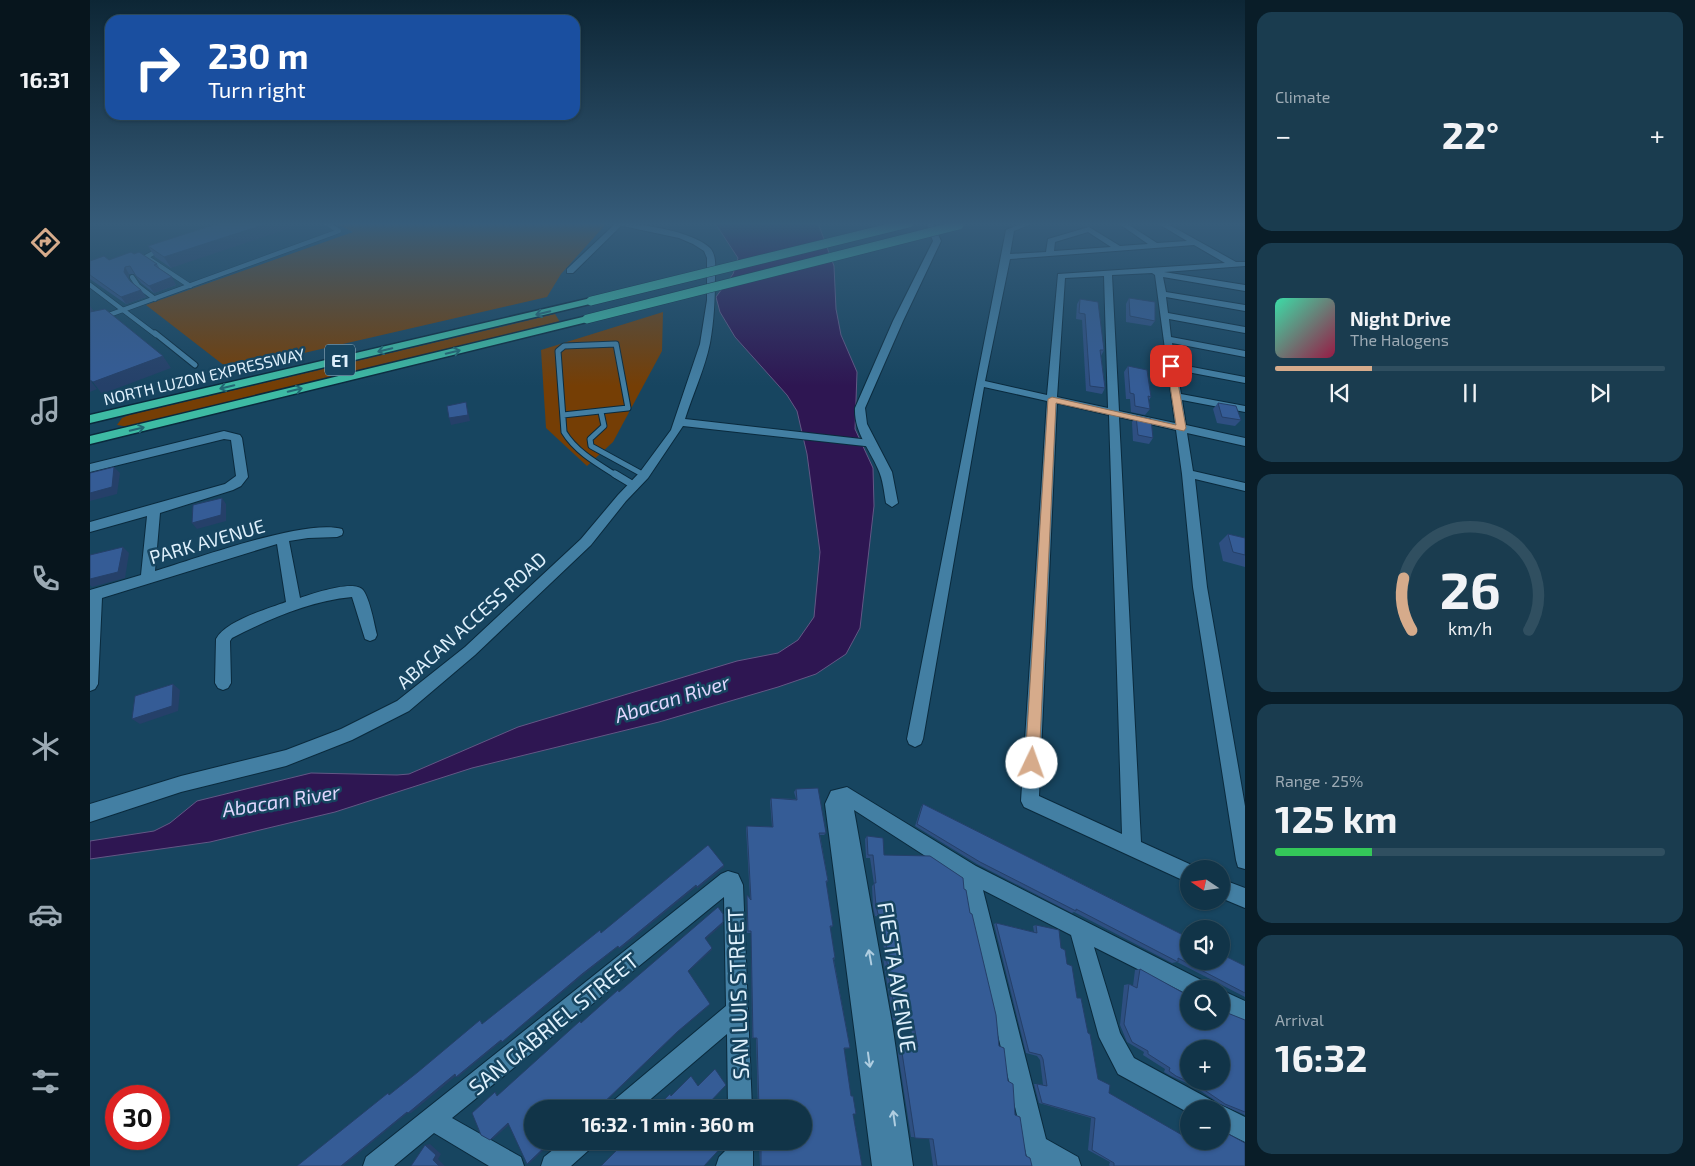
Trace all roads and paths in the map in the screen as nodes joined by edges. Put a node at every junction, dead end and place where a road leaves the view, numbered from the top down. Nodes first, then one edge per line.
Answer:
1 (132, 277) edge
2 (177, 277) edge
3 (213, 277) edge
4 (687, 277) edge
5 (712, 277) edge
6 (754, 277) edge
7 (919, 277) edge
8 (1002, 277) edge
9 (1061, 277) edge
10 (1108, 277) edge
11 (1157, 277) edge
12 (1186, 277) edge
13 (90, 285) edge
14 (190, 286) junction
15 (1245, 288) edge
16 (1161, 294) junction
17 (155, 299) junction
18 (1245, 308) edge
19 (125, 310) junction
20 (1164, 315) junction
21 (90, 322) edge
22 (1245, 330) edge
23 (1167, 340) junction
24 (1245, 354) edge
25 (195, 365) dead end
26 (1171, 366) junction
27 (1245, 380) edge
28 (980, 383) junction
29 (1176, 396) junction
30 (1052, 399) junction
31 (1245, 409) edge
32 (602, 412) junction
33 (1112, 413) junction
34 (563, 415) junction
35 (90, 419) edge
36 (679, 422) junction
37 (696, 424) joint
38 (1181, 428) junction
39 (90, 440) edge
40 (1245, 442) edge
41 (867, 443) junction
42 (90, 468) edge
43 (1188, 474) junction
44 (644, 475) junction
45 (635, 486) junction
46 (1245, 487) edge
47 (892, 503) dead end
48 (154, 510) junction
49 (90, 527) edge
50 (338, 532) dead end
51 (282, 538) junction
52 (148, 577) junction
53 (93, 595) edge
54 (294, 606) junction
55 (370, 635) dead end
56 (90, 678) edge
57 (223, 683) dead end
58 (90, 684) edge
59 (915, 738) dead end
60 (90, 813) edge
61 (1132, 849) junction
62 (1245, 860) edge
63 (1180, 870) edge
64 (969, 873) junction
65 (731, 881) joint
66 (1230, 892) edge
67 (1245, 898) edge
68 (1079, 929) junction
69 (1180, 980) edge
70 (1230, 1004) edge
71 (738, 1010) junction
72 (1245, 1012) edge
73 (873, 1024) junction
74 (632, 1100) edge
75 (740, 1100) edge
76 (1188, 1100) edge
77 (433, 1120) junction
78 (1230, 1122) edge
79 (1245, 1130) edge
80 (572, 1150) edge
81 (1038, 1156) edge
82 (375, 1166) edge
83 (512, 1166) edge
84 (553, 1166) edge
85 (884, 1166) edge
86 (901, 1166) edge
87 (1069, 1166) edge

1 - 17 lane
2 - 14 lane
3 - 14 lane
4 -> 35 highway, NORTH LUZON EXPRESSWAY / E1, bridge
5 - 36 street, ABACAN ACCESS ROAD
39 -> 6 highway, NORTH LUZON EXPRESSWAY / E1, bridge
7 - 41 street
8 - 28 street
9 - 30 street
10 - 33 street
11 - 16 street
12 - 15 street
13 - 19 lane
14 - 17 lane
16 - 18 street
16 - 20 street
17 - 19 lane
19 - 21 lane
19 - 25 lane
20 - 22 street
20 - 23 street
23 - 24 street
23 - 26 street
26 - 27 street
26 - 29 street
28 - 30 street
28 - 59 street
29 - 31 street
29 - 38 street
30 - 33 street
30 - 61 street
32 - 34 lane
32 - 34 lane
32 - 44 lane
33 - 38 street
33 - 61 street
34 - 45 lane
36 - 37 street
36 - 44 street, ABACAN ACCESS ROAD
37 - 41 street
38 - 40 street
38 - 43 street
41 - 47 street
42 - 48 street
43 - 46 street
43 - 62 street
44 - 45 street, ABACAN ACCESS ROAD
45 - 60 street, ABACAN ACCESS ROAD
48 - 49 street
48 - 52 street
50 - 51 street, PARK AVENUE
51 - 52 street, PARK AVENUE
51 - 54 street
52 - 53 street, PARK AVENUE
53 - 56 street
54 - 55 street
54 - 57 street
56 - 58 street
61 - 63 street
64 - 68 street
64 - 73 street, FIESTA AVENUE
64 - 81 street
65 - 71 street, SAN LUIS STREET
65 - 77 street, SAN GABRIEL STREET
66 - 67 street
68 - 69 street
68 - 76 street
70 - 72 street
71 - 74 street
71 - 75 street, SAN LUIS STREET
73 -> 85 street, FIESTA AVENUE
86 -> 73 street, FIESTA AVENUE
77 - 82 street, SAN GABRIEL STREET
77 - 83 street
78 - 79 street
80 - 84 street
81 - 87 street

